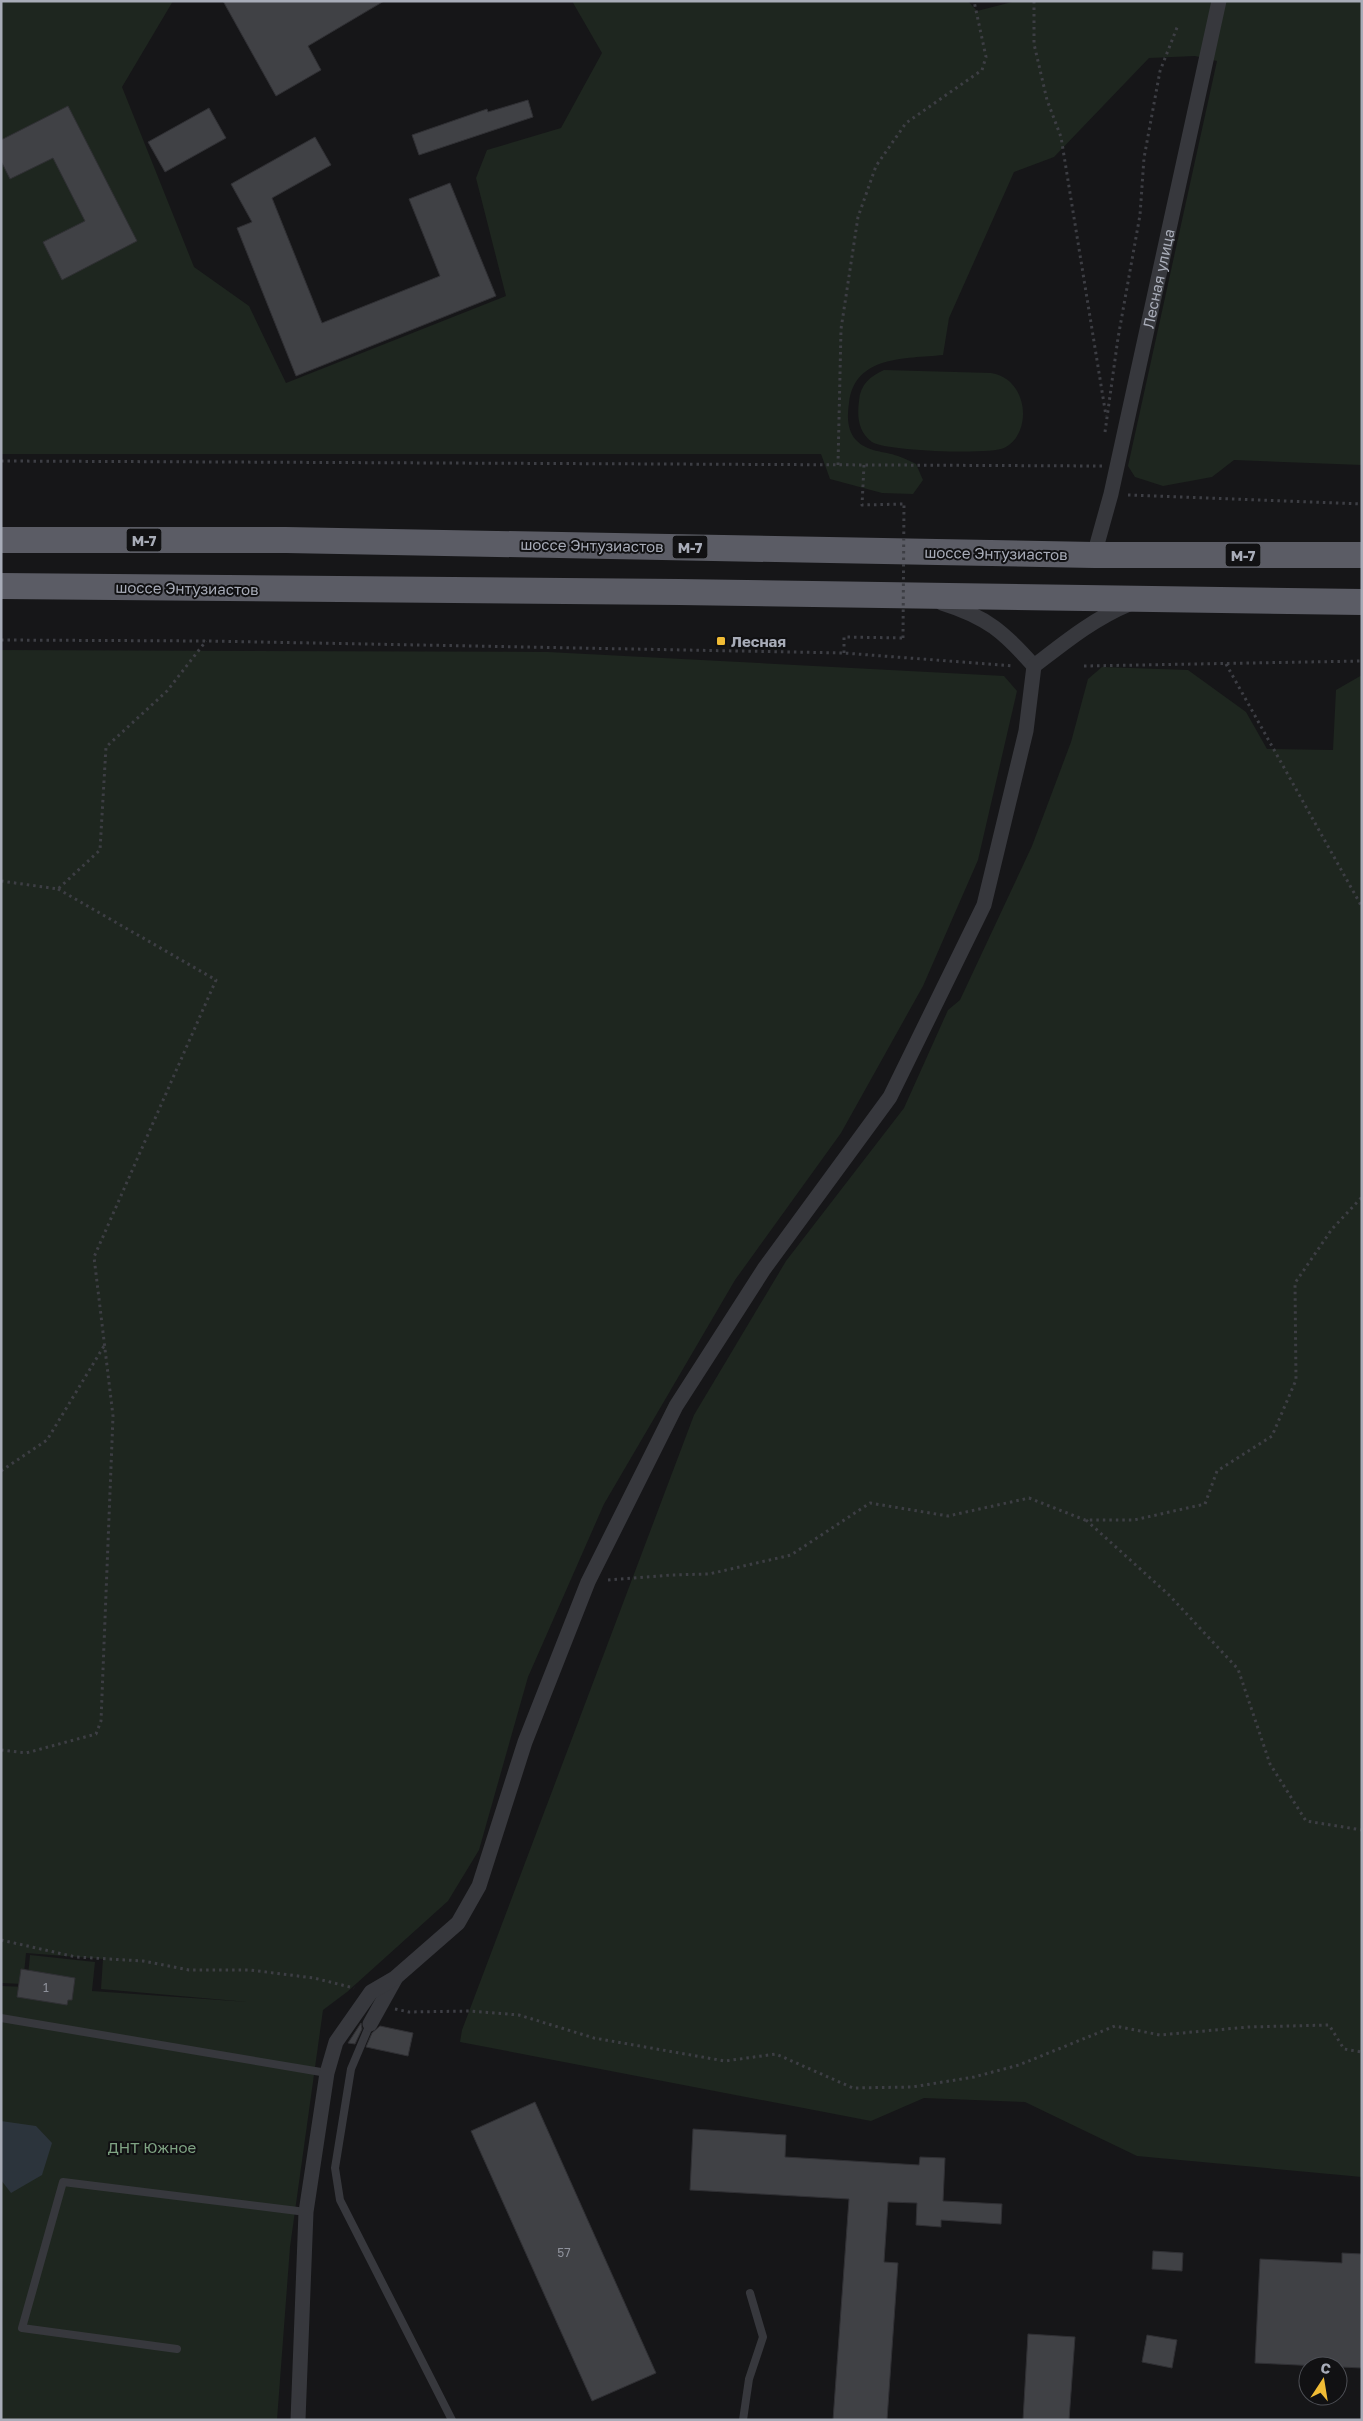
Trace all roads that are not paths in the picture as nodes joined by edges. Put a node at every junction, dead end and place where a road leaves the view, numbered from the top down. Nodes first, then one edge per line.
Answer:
1 (1219, 1) edge
2 (1, 540) edge
3 (1094, 555) junction
4 (1362, 555) edge
5 (1, 586) edge
6 (918, 596) junction
7 (1141, 599) junction
8 (1362, 602) edge
9 (1034, 666) junction
10 (396, 1978) junction
11 (1, 2018) edge
12 (370, 2024) joint
13 (327, 2073) junction
14 (306, 2212) junction
15 (750, 2293) dead end
16 (177, 2349) dead end
17 (298, 2420) edge
18 (452, 2420) edge
19 (743, 2420) edge

1 - 3 street, Лесная улица
2 - 3 highway, шоссе Энтузиастов / М-7
3 - 4 highway, шоссе Энтузиастов / М-7
5 - 6 highway, шоссе Энтузиастов
6 - 7 highway, шоссе Энтузиастов
6 - 9 street
7 - 8 highway, шоссе Энтузиастов
7 - 9 street
9 - 10 street
10 - 12 street
10 - 13 street
11 - 13 lane
12 - 18 lane
13 - 14 street
14 - 16 lane
14 - 17 street
15 - 19 lane

